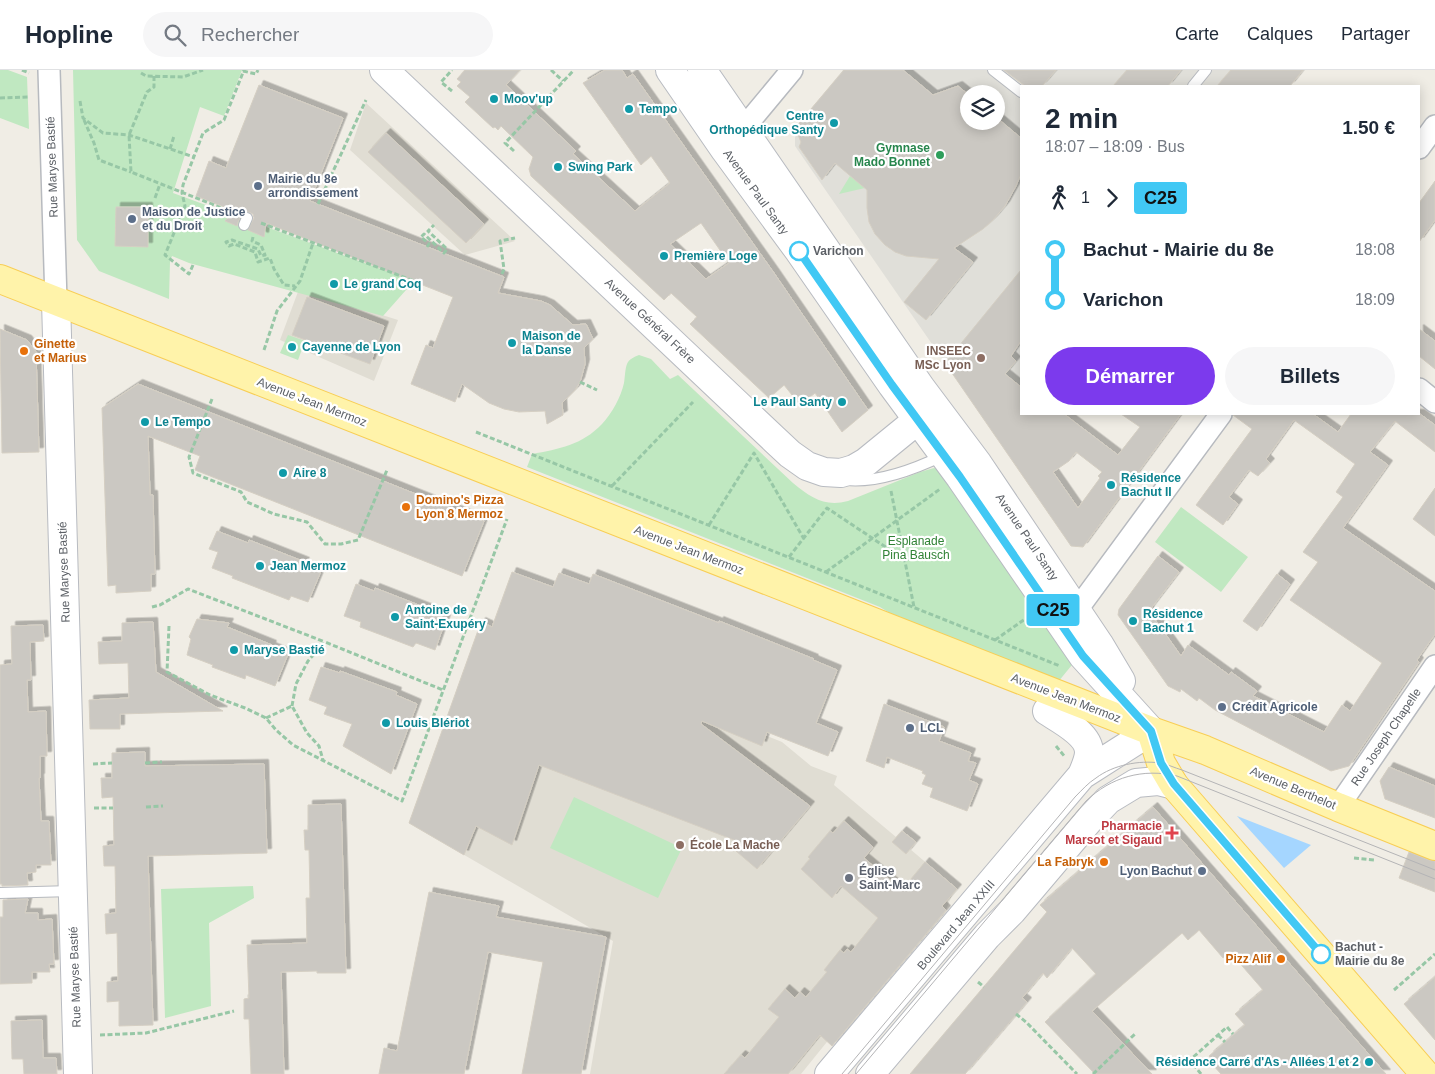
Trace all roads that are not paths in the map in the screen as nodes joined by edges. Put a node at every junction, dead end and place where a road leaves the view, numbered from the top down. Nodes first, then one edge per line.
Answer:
1 (49, 70) edge
2 (384, 70) edge
3 (670, 70) edge
4 (702, 70) edge
5 (792, 70) edge
6 (994, 70) edge
7 (1206, 70) edge
8 (1194, 85) edge
9 (1020, 91) edge
10 (1435, 126) edge
11 (743, 129) junction
12 (1420, 147) edge
13 (725, 150) junction
14 (0, 279) edge
15 (0, 293) edge
16 (57, 308) junction
17 (1420, 390) edge
18 (1435, 402) edge
19 (926, 413) junction
20 (1220, 415) edge
21 (953, 449) junction
22 (824, 472) junction
23 (1068, 616) junction
24 (1435, 666) edge
25 (1048, 711) junction
26 (1151, 731) junction
27 (1075, 767) junction
28 (1174, 784) junction
29 (1108, 800) junction
30 (1338, 808) junction
31 (1435, 846) edge
32 (73, 891) junction
33 (0, 893) edge
34 (78, 1074) edge
35 (829, 1074) edge
36 (870, 1074) edge
37 (1425, 1074) edge

1 - 16 street, Rue Maryse Bastié
2 - 22 main road, Avenue Général Frère
3 - 13 main road, Avenue Paul Santy
4 - 11 main road, Avenue Paul Santy
5 - 11 street
6 - 9 lane
7 - 8 lane
10 - 12 street
11 - 13 street
11 - 19 main road, Avenue Paul Santy
13 - 19 main road, Avenue Paul Santy
14 - 16 main road, Avenue Jean Mermoz
15 - 16 main road, Avenue Jean Mermoz
16 - 25 main road, Avenue Jean Mermoz
16 - 26 main road, Avenue Jean Mermoz
16 - 32 main road, Rue Maryse Bastié
17 - 18 street
19 - 21 main road, Avenue Paul Santy
19 - 22 main road, Avenue Général Frère
20 - 23 street
21 - 22 lane
21 - 23 main road, Avenue Paul Santy
23 - 26 main road, Avenue Paul Santy
24 - 30 street, Rue Joseph Chapelle
25 - 26 main road, Avenue Jean Mermoz
25 - 27 main road, Boulevard Jean XXIII
26 - 27 main road, Boulevard Jean XXIII
26 - 28 main road
26 - 29 main road
26 - 30 main road, Avenue Berthelot
27 - 35 main road, Boulevard Jean XXIII
28 - 29 main road
28 - 37 main road
29 - 36 main road
30 - 31 main road, Avenue Berthelot
32 - 33 lane
32 - 34 main road, Rue Maryse Bastié

